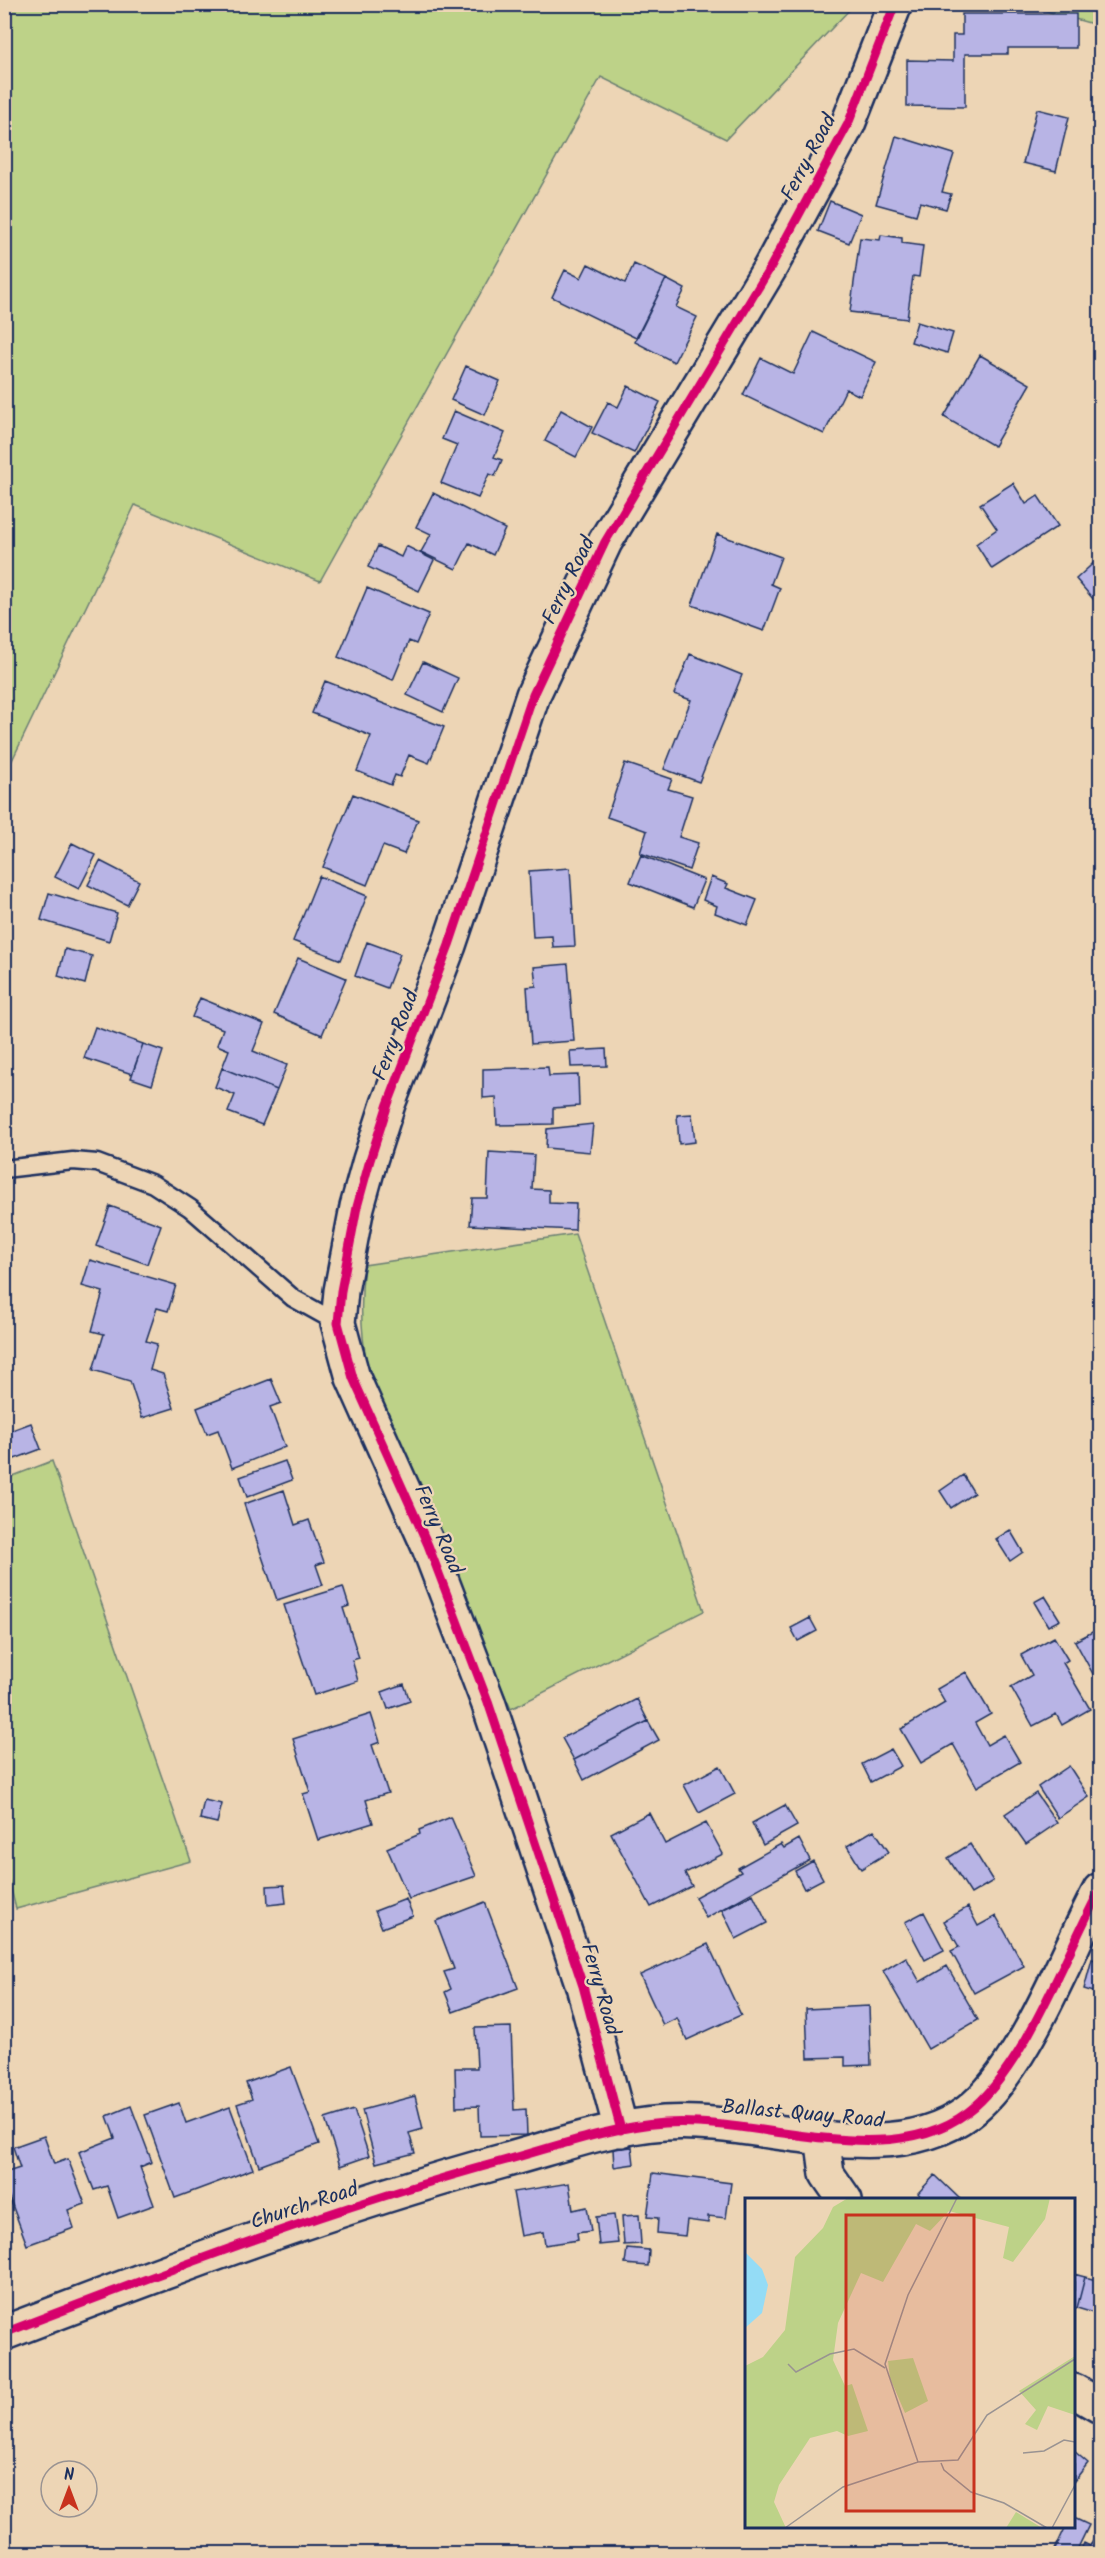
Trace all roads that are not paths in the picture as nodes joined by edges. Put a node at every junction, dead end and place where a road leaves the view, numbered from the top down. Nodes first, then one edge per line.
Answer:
1 (895, 4) edge
2 (4, 1169) edge
3 (338, 1323) junction
4 (1101, 1890) edge
5 (621, 2130) junction
6 (822, 2136) junction
7 (844, 2198) edge
8 (4, 2333) edge
9 (1075, 2392) edge
10 (1101, 2406) edge

1 - 3 street, Ferry Road
2 - 3 lane
3 - 5 street, Ferry Road
4 - 6 street, Ballast Quay Road
5 - 6 street, Ballast Quay Road
5 - 8 street, Church Road
6 - 7 street
9 - 10 street

